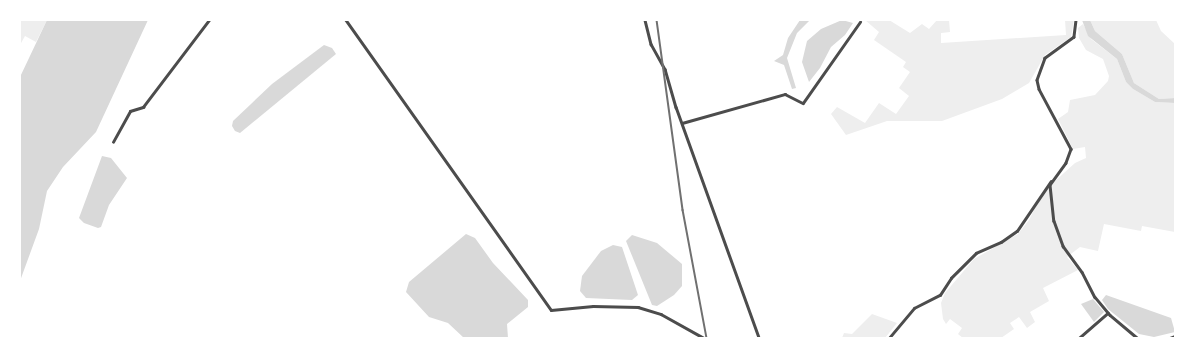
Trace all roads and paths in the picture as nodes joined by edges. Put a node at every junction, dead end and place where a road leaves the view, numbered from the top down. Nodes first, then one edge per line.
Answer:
1 (210, 20) edge
2 (346, 20) edge
3 (645, 20) edge
4 (1076, 20) edge
5 (860, 22) dead end
6 (682, 123) junction
7 (113, 142) dead end
8 (1052, 180) junction
9 (1108, 313) junction
10 (1175, 336) edge
11 (704, 338) edge
12 (759, 338) edge
13 (890, 338) edge
14 (1079, 338) edge
15 (1137, 338) edge
16 (1170, 338) edge

1 - 7 street
2 - 11 street
3 - 6 street
4 - 8 street
5 - 6 street
6 - 12 street
8 - 9 street
8 - 13 street
9 - 14 street
9 - 15 street
10 - 16 street

